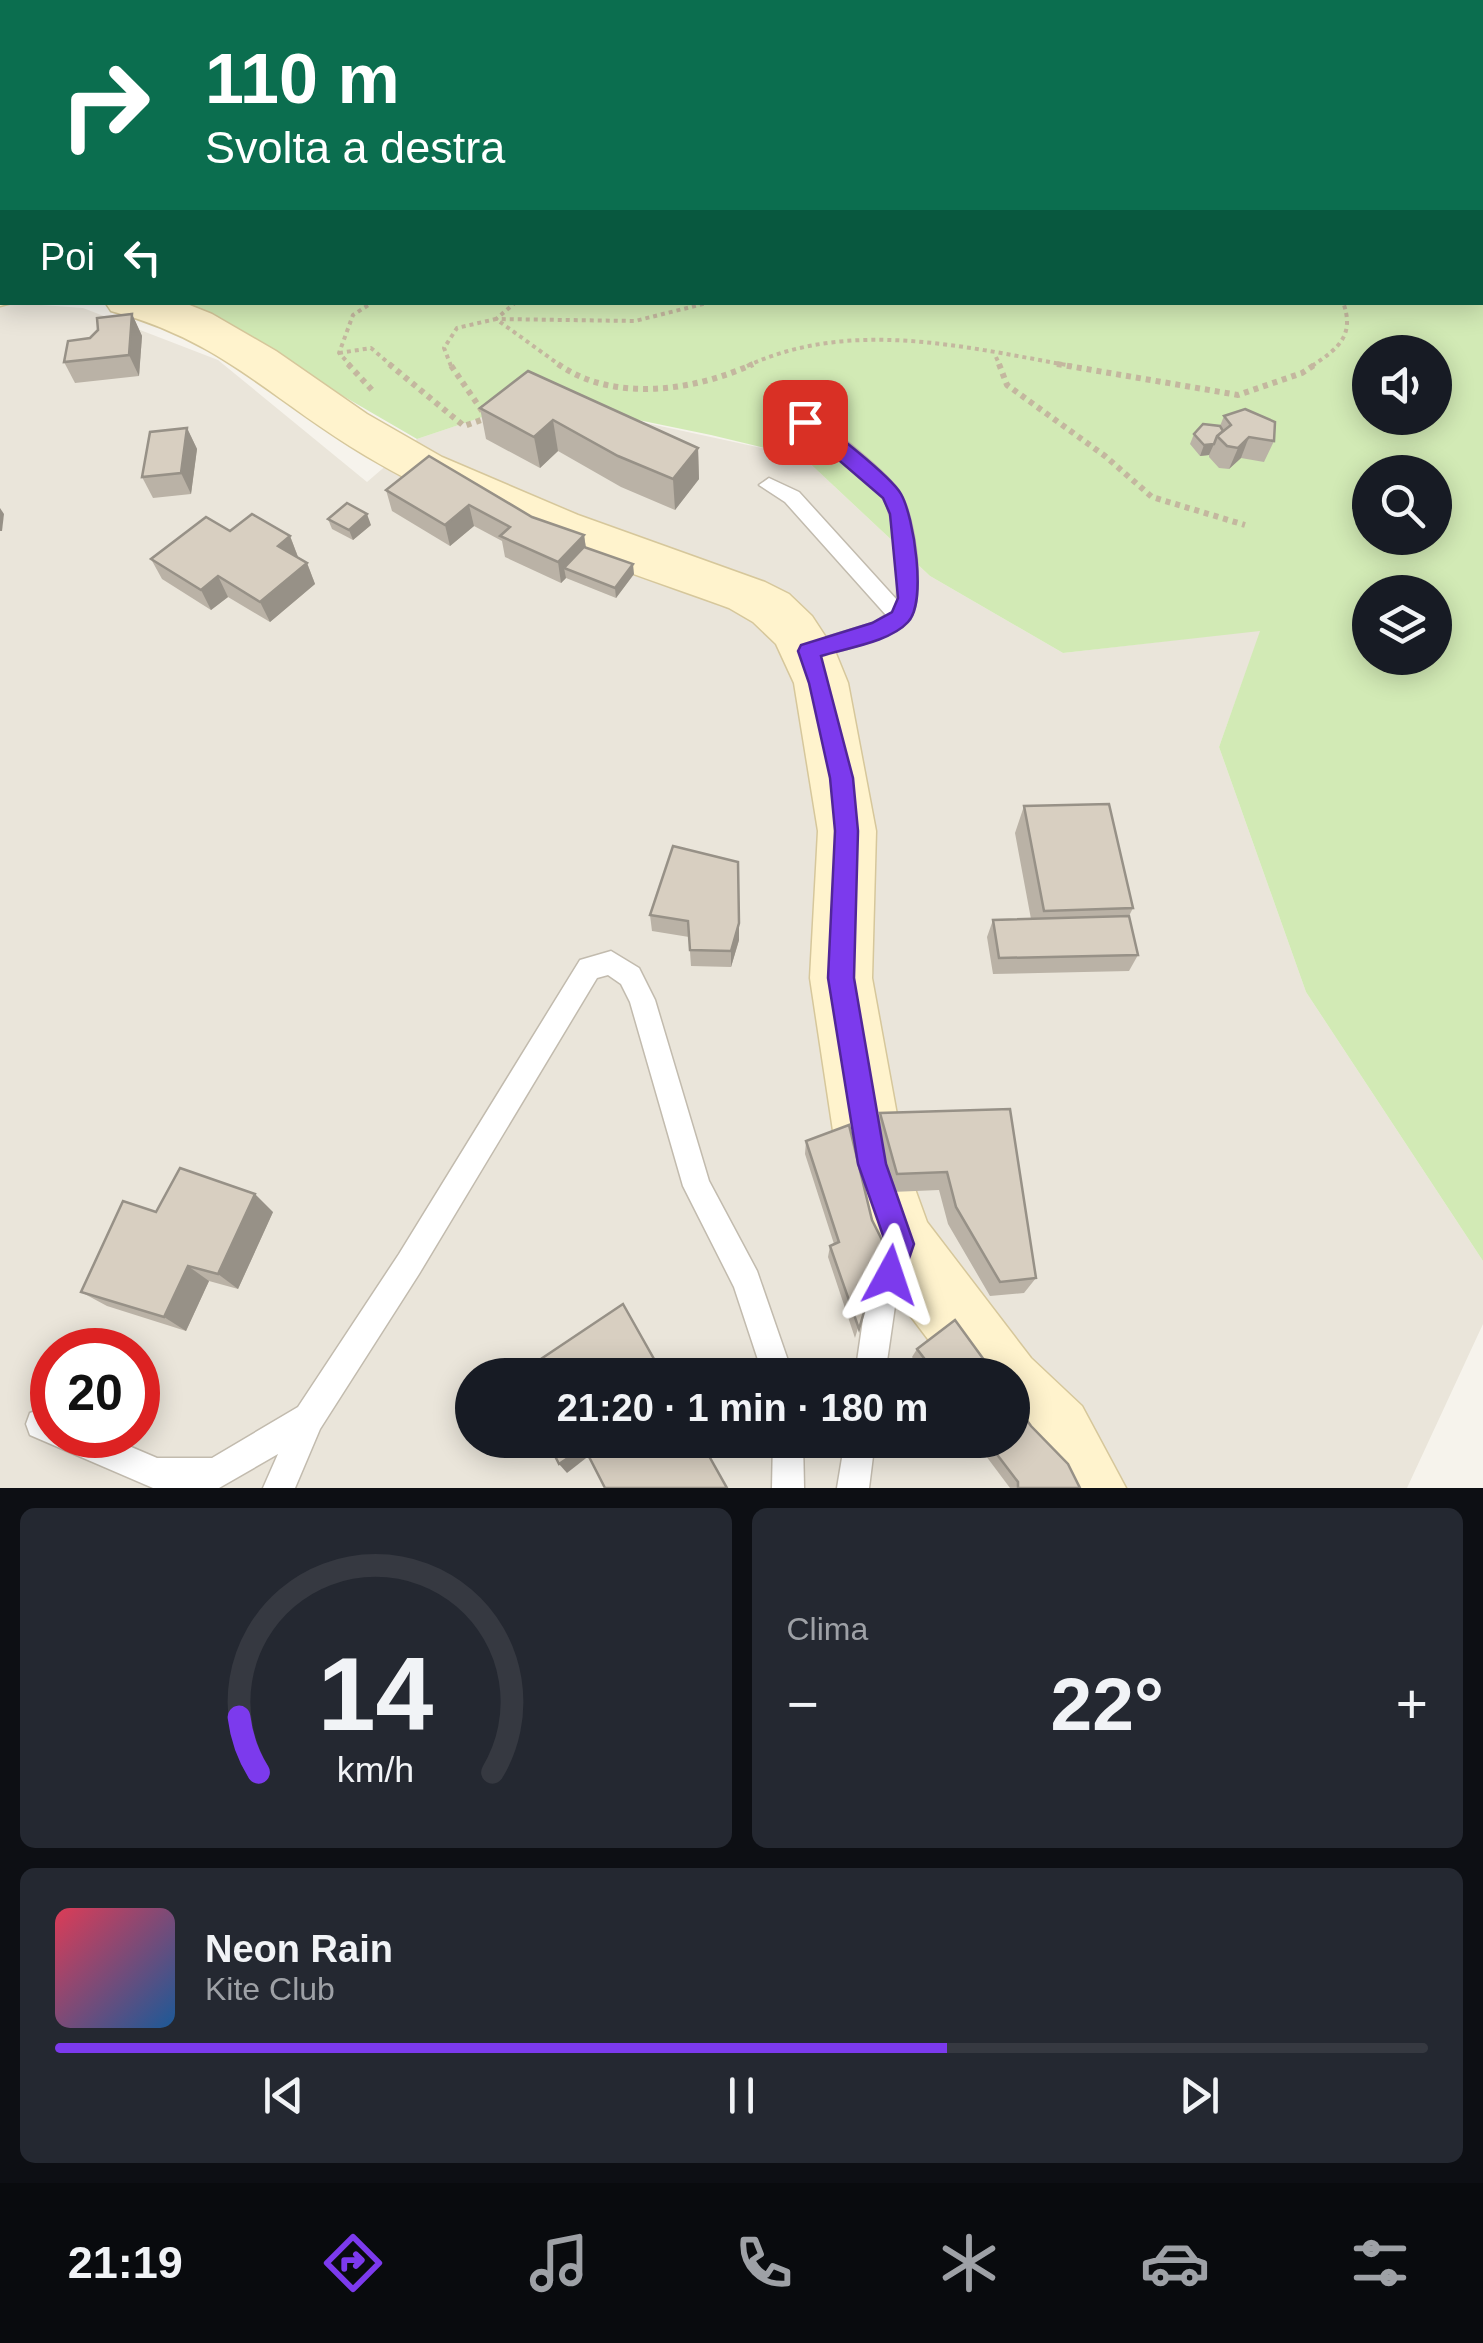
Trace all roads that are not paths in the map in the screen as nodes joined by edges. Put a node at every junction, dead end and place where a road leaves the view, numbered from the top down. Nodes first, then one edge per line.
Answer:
1 (138, 305) edge
2 (774, 397) dead end
3 (769, 486) dead end
4 (900, 617) junction
5 (808, 651) junction
6 (900, 1244) junction
7 (772, 1358) edge
8 (872, 1358) edge
9 (988, 1358) edge
10 (1030, 1407) edge
11 (309, 1418) junction
12 (119, 1458) edge
13 (788, 1458) edge
14 (857, 1458) edge
15 (279, 1488) edge
16 (788, 1488) edge
17 (852, 1488) edge
18 (1088, 1488) edge

1 - 5 street
2 - 4 lane
3 - 4 lane
4 - 5 lane
5 - 6 street
6 - 8 lane
6 - 9 street
7 - 11 lane
10 - 18 street
11 - 12 lane
11 - 15 lane
13 - 16 lane
14 - 17 lane

